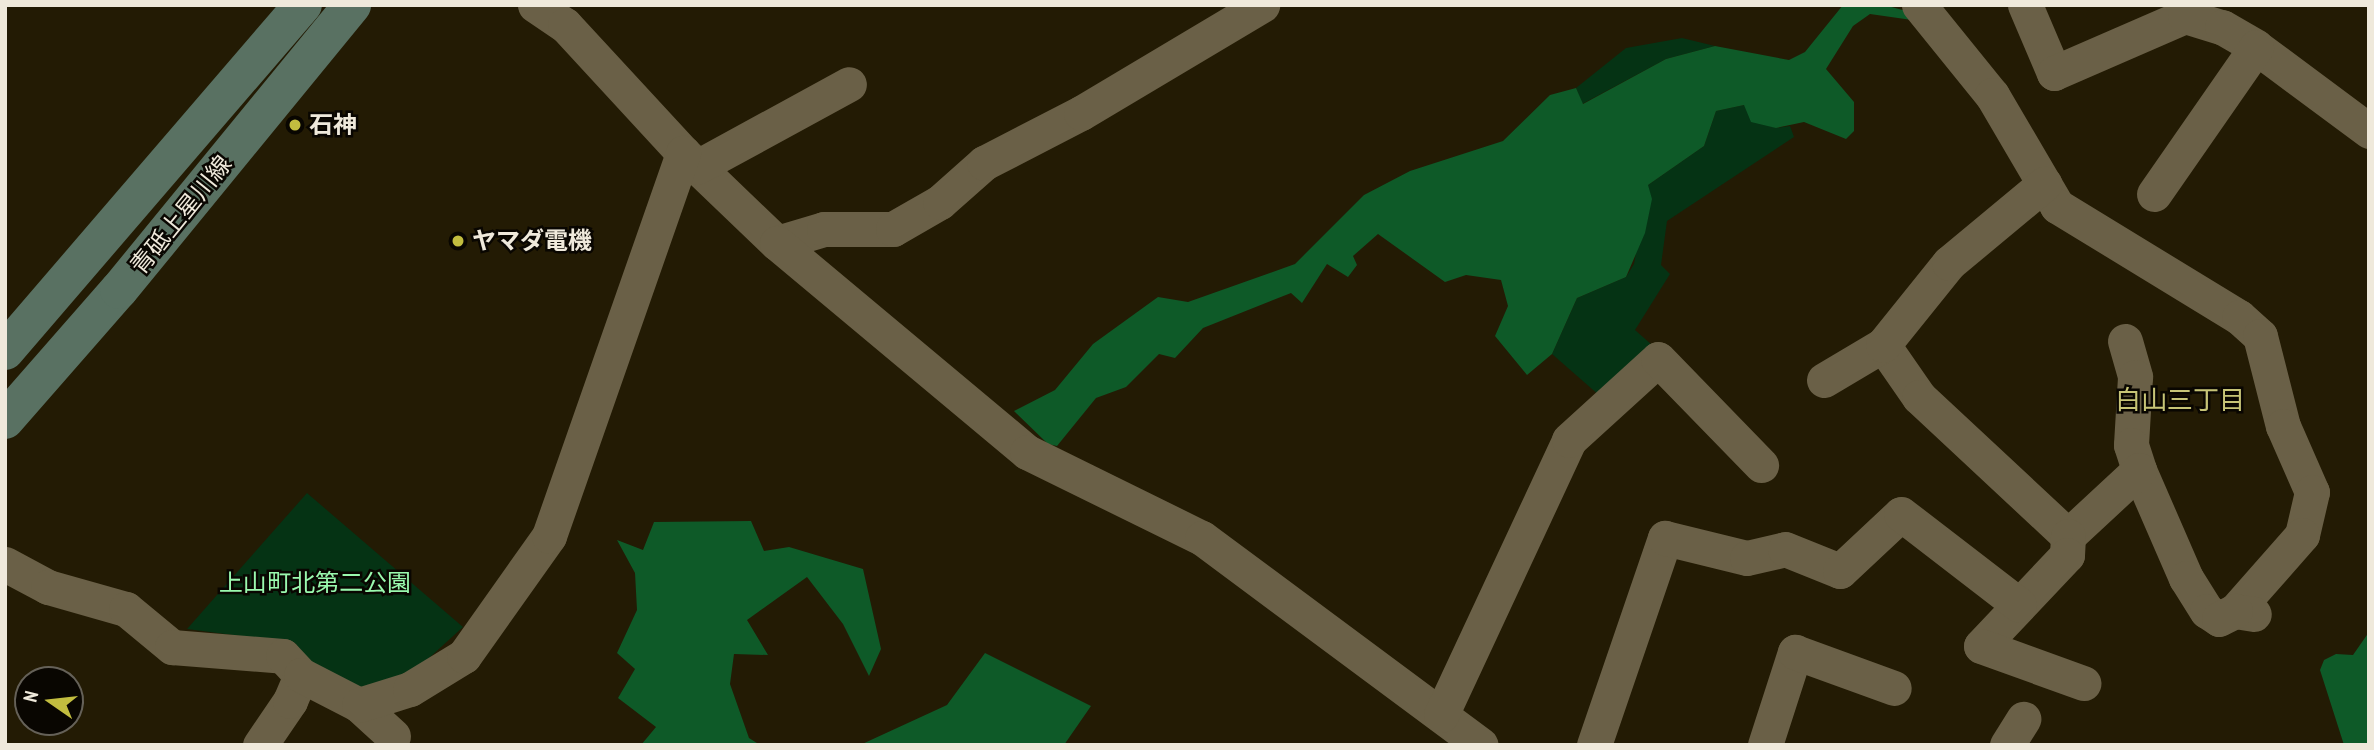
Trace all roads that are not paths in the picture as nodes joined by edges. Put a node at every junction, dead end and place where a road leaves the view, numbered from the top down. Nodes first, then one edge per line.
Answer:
1 (303, 5) edge
2 (352, 5) edge
3 (536, 5) edge
4 (1262, 5) edge
5 (1919, 5) edge
6 (2025, 5) edge
7 (2256, 47) junction
8 (849, 84) dead end
9 (2369, 131) edge
10 (690, 160) junction
11 (2044, 184) junction
12 (2154, 194) dead end
13 (777, 243) junction
14 (2125, 341) dead end
15 (1883, 345) junction
16 (5, 351) edge
17 (1824, 380) dead end
18 (5, 420) edge
19 (1761, 465) dead end
20 (2139, 470) junction
21 (2068, 537) junction
22 (5, 564) edge
23 (2019, 605) junction
24 (302, 675) junction
25 (2083, 683) dead end
26 (1894, 688) dead end
27 (359, 705) junction
28 (1441, 715) junction
29 (396, 742) edge
30 (260, 745) edge
31 (1481, 745) edge
32 (1594, 745) edge
33 (1765, 745) edge

1 - 16 main road, 青砥上星川線
2 - 18 main road, 青砥上星川線
3 - 10 street
4 - 13 street
5 - 11 street
6 - 7 street
7 - 9 street
7 - 12 street
8 - 10 street
10 - 13 street
10 - 27 street
11 - 15 street
11 - 20 street
13 - 28 street
14 - 20 street
15 - 17 street
15 - 21 street
19 - 28 street
20 - 21 street
21 - 23 street
22 - 24 street
23 - 25 street
23 - 32 street
24 - 27 street
24 - 30 street
26 - 33 street
27 - 29 street
28 - 31 street

